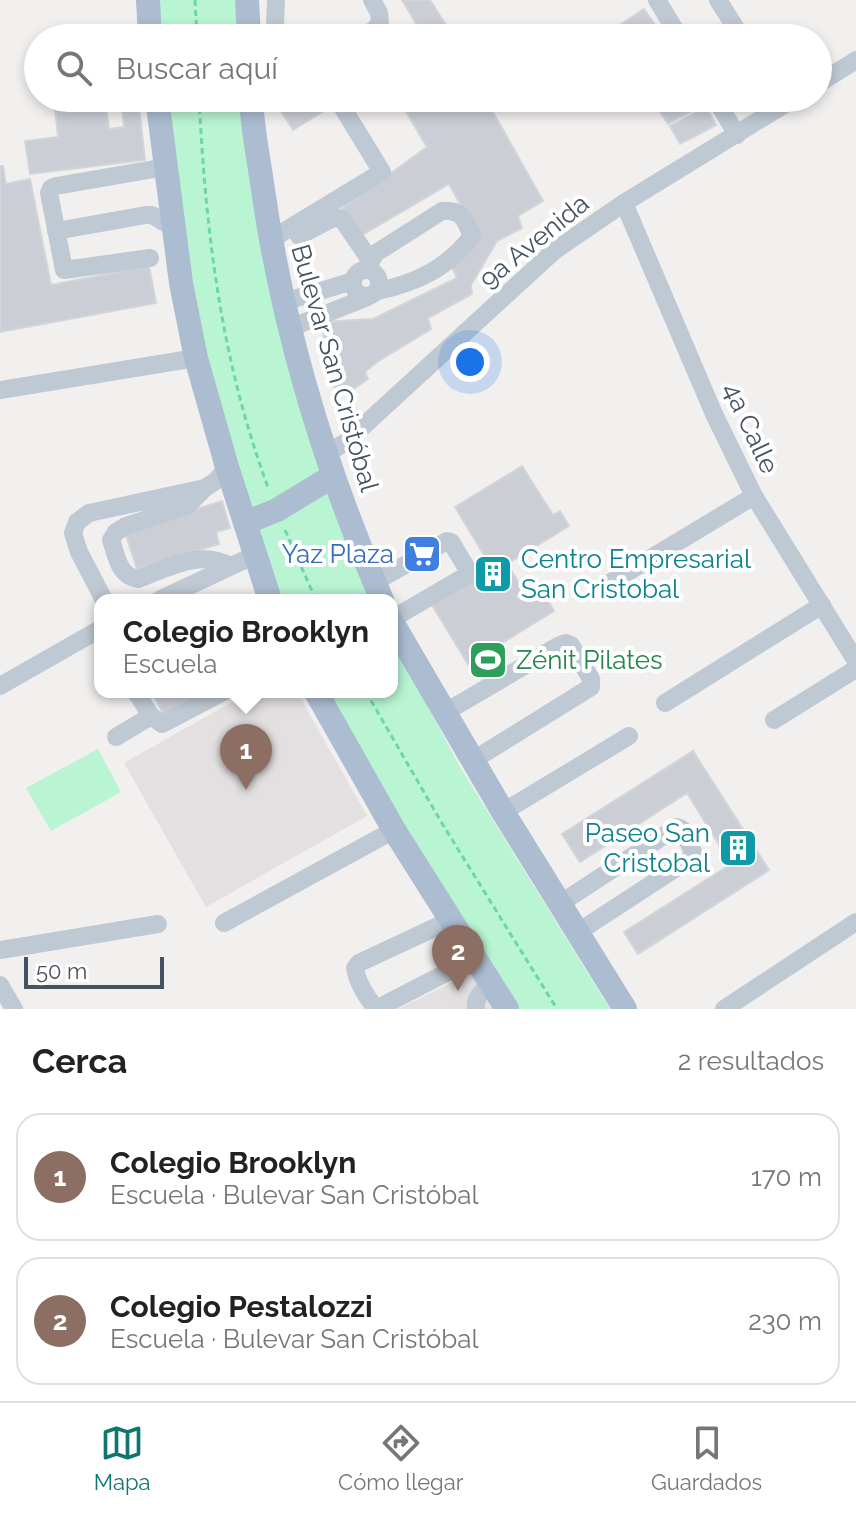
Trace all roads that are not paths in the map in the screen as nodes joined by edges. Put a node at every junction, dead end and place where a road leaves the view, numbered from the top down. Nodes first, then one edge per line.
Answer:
1 (148, 0) edge
2 (247, 0) edge
3 (276, 0) edge
4 (372, 0) edge
5 (657, 0) edge
6 (718, 0) edge
7 (149, 24) edge
8 (248, 24) edge
9 (275, 24) edge
10 (379, 24) edge
11 (672, 24) edge
12 (733, 24) edge
13 (856, 60) edge
14 (832, 75) edge
15 (159, 112) edge
16 (256, 112) edge
17 (345, 112) edge
18 (723, 112) edge
19 (769, 112) edge
20 (737, 135) junction
21 (166, 167) junction
22 (624, 203) junction
23 (174, 228) junction
24 (56, 231) junction
25 (271, 246) junction
26 (150, 258) dead end
27 (363, 270) junction
28 (373, 294) junction
29 (284, 302) junction
30 (290, 328) junction
31 (196, 358) junction
32 (0, 390) edge
33 (325, 449) junction
34 (227, 467) junction
35 (333, 476) junction
36 (205, 488) junction
37 (754, 496) junction
38 (245, 523) junction
39 (255, 555) junction
40 (230, 566) junction
41 (603, 587) dead end
42 (378, 591) edge
43 (101, 594) edge
44 (172, 594) edge
45 (268, 594) edge
46 (822, 605) junction
47 (398, 617) edge
48 (94, 632) edge
49 (398, 632) edge
50 (856, 661) edge
51 (856, 669) edge
52 (0, 686) edge
53 (140, 698) edge
54 (212, 698) edge
55 (319, 698) edge
56 (665, 703) dead end
57 (444, 713) junction
58 (151, 716) junction
59 (774, 720) dead end
60 (629, 736) dead end
61 (116, 737) dead end
62 (472, 761) junction
63 (503, 812) junction
64 (394, 830) junction
65 (561, 903) junction
66 (451, 920) junction
67 (856, 922) edge
68 (224, 923) dead end
69 (158, 924) dead end
70 (578, 932) junction
71 (0, 950) edge
72 (475, 958) junction
73 (491, 983) junction
74 (0, 985) edge
75 (727, 1008) edge
76 (14, 1009) edge
77 (476, 1009) edge
78 (507, 1009) edge
79 (625, 1009) edge

1 - 7 main road
2 - 8 main road
3 - 9 street
4 - 10 street
5 - 11 street
6 - 12 street
13 - 14 street
15 - 21 main road
16 - 25 main road, Bulevar San Cristóbal
17 - 25 street
18 - 20 street
19 - 20 street, 9a Avenida
20 - 22 street, 9a Avenida
21 - 23 main road
21 - 24 street
22 - 33 street, 9a Avenida
22 - 37 street, 4a Calle
23 - 24 street
23 - 31 main road
24 - 26 street
25 - 27 street
25 - 29 main road, Bulevar San Cristóbal
27 - 28 street
27 - 28 street
27 - 29 street
28 - 30 street
29 - 30 main road, Bulevar San Cristóbal
30 - 33 main road, Bulevar San Cristóbal
31 - 32 street
31 - 34 main road
33 - 35 main road, Bulevar San Cristóbal
34 - 36 street
34 - 38 main road
35 - 38 main road
35 - 42 main road, Bulevar San Cristóbal
36 - 40 street
36 - 43 street
37 - 41 street
37 - 46 street, 4a Calle
38 - 39 main road
39 - 40 street
39 - 45 main road
40 - 44 street
42 - 47 street
46 - 50 street, 4a Calle
46 - 56 street
48 - 52 street
49 - 57 main road
51 - 59 street
53 - 58 street
54 - 58 street
55 - 64 main road
57 - 62 main road
57 - 62 street
58 - 61 street
60 - 63 street
62 - 63 main road
63 - 65 main road
64 - 66 main road
64 - 68 street
65 - 70 main road
65 - 70 street
66 - 72 main road
66 - 72 street
67 - 75 street
69 - 71 street
70 - 79 main road
72 - 73 main road
73 - 77 street
73 - 78 main road
74 - 76 street

